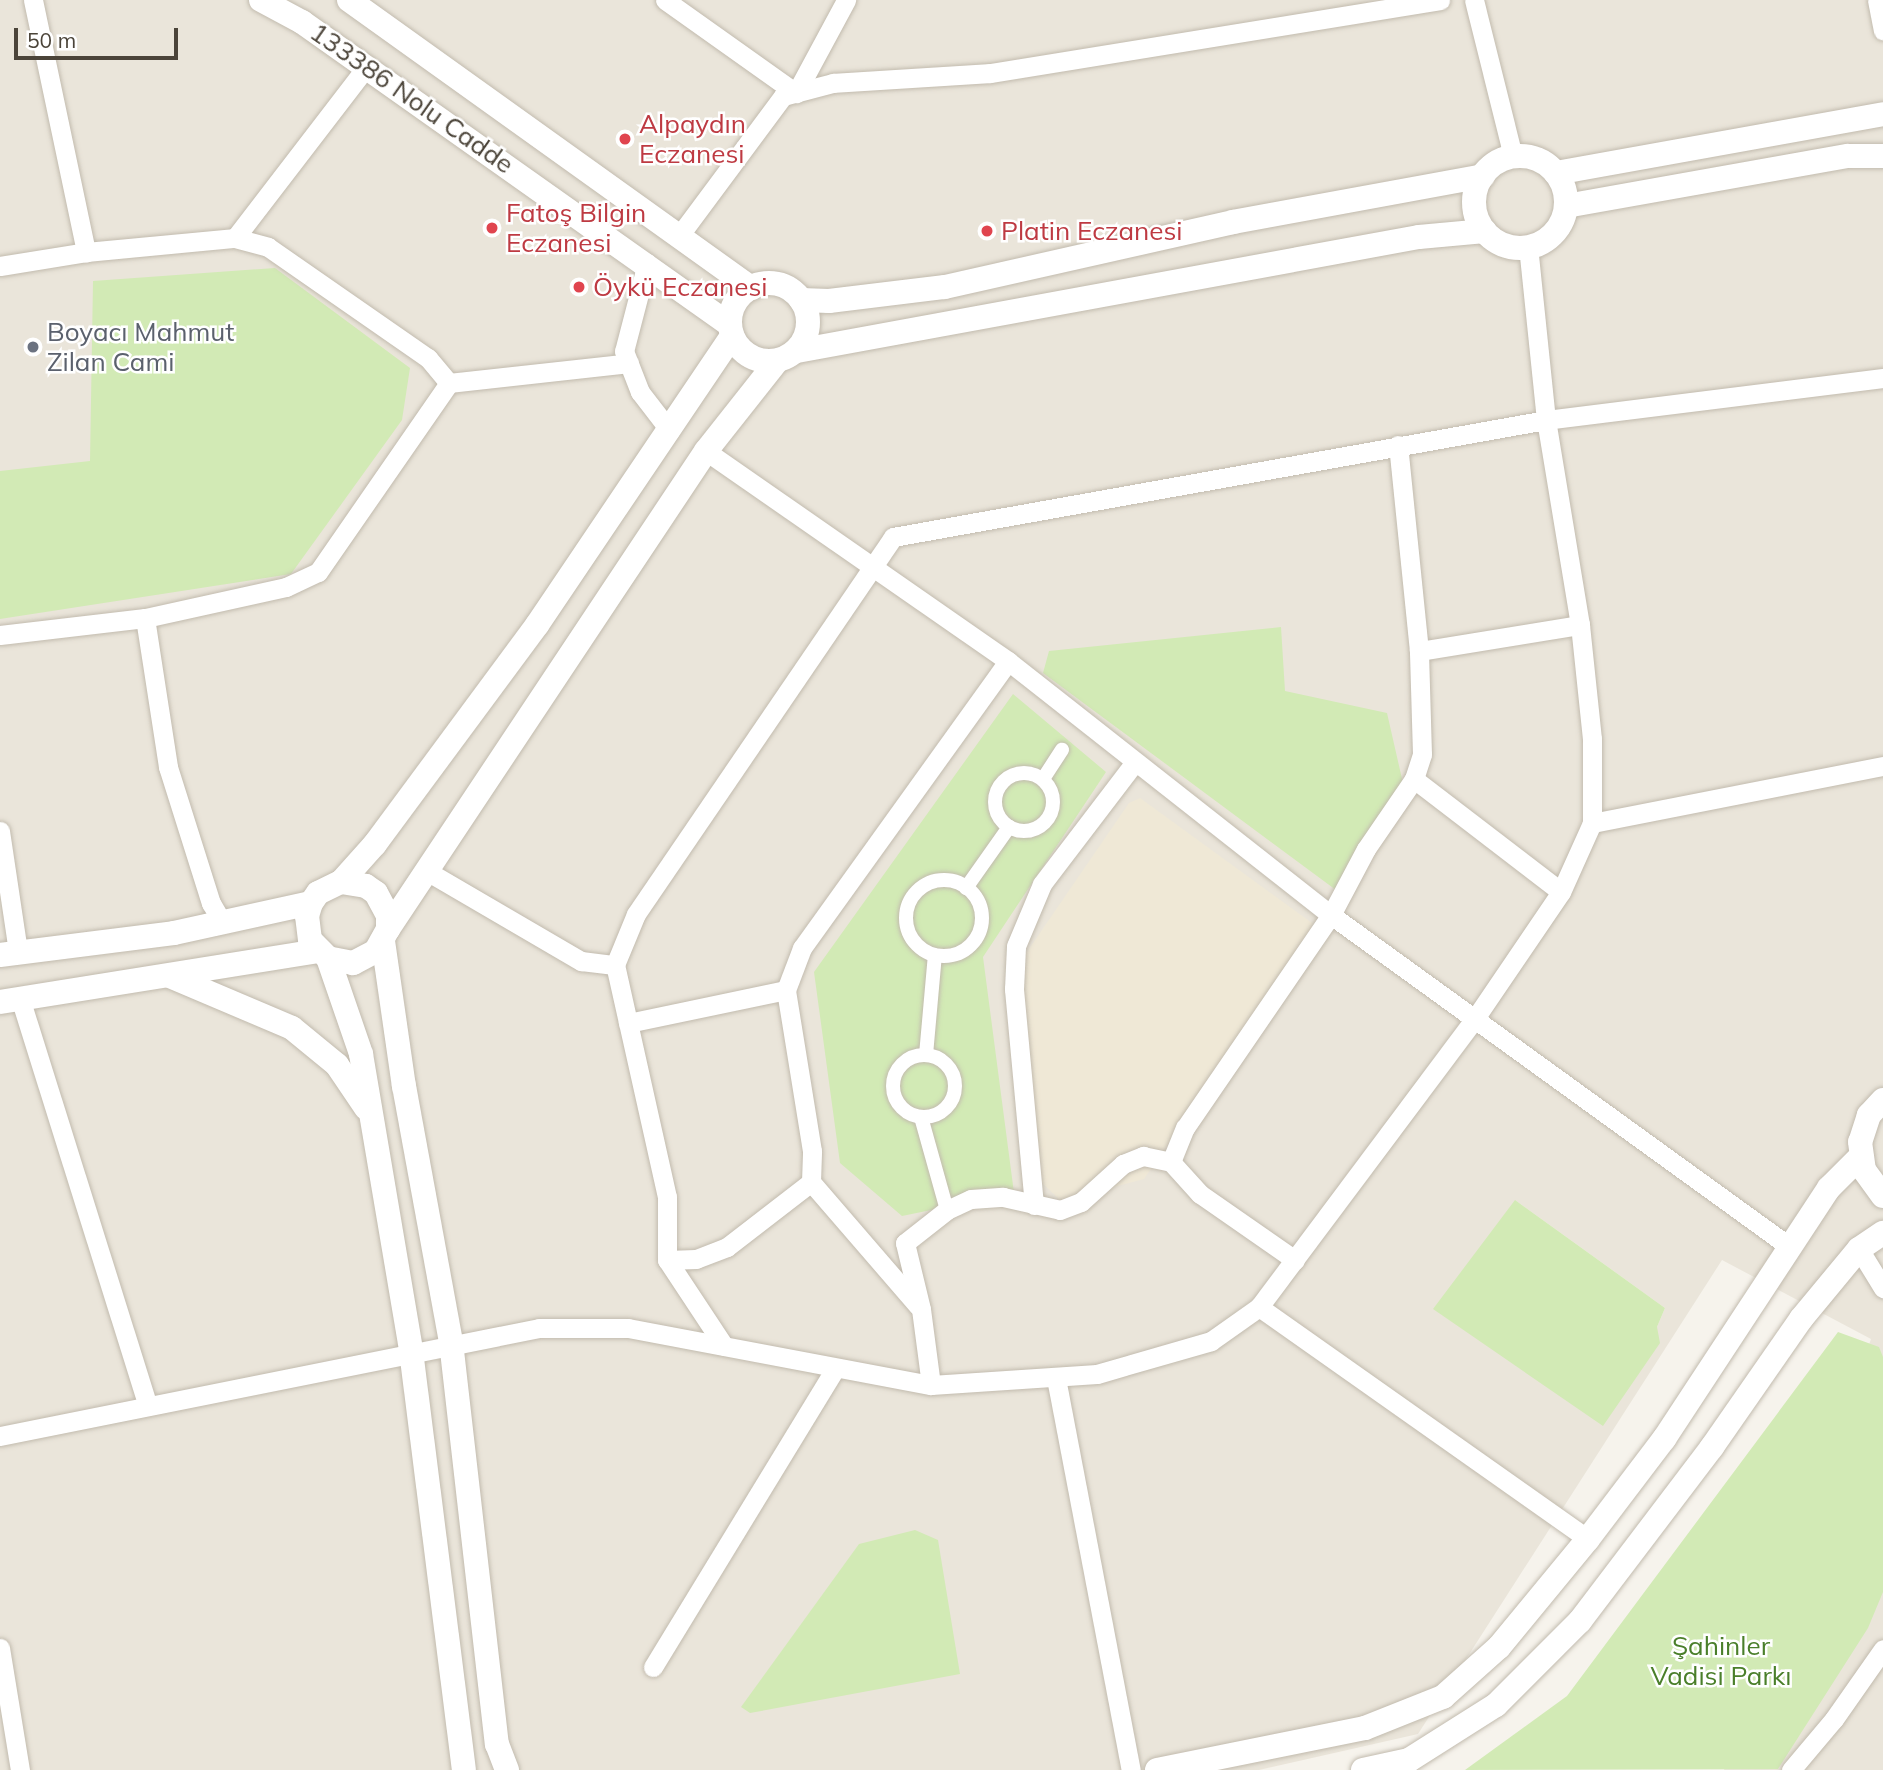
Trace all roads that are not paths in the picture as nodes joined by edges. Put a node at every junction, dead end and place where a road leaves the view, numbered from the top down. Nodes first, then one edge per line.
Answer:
1 (33, 0) edge
2 (261, 0) edge
3 (349, 0) edge
4 (665, 0) edge
5 (846, 0) edge
6 (1440, 0) edge
7 (1474, 0) edge
8 (1877, 0) edge
9 (1386, 4) edge
10 (1883, 30) edge
11 (366, 67) junction
12 (796, 93) junction
13 (1883, 114) edge
14 (1883, 156) edge
15 (1513, 157) junction
16 (1556, 173) junction
17 (1483, 176) junction
18 (1566, 206) junction
19 (1485, 231) junction
20 (679, 236) junction
21 (235, 238) junction
22 (1528, 247) junction
23 (86, 252) junction
24 (647, 263) junction
25 (0, 265) edge
26 (751, 288) junction
27 (801, 300) junction
28 (731, 330) junction
29 (787, 356) junction
30 (629, 363) junction
31 (1883, 379) edge
32 (449, 383) junction
33 (1546, 420) junction
34 (670, 430) junction
35 (1398, 445) junction
36 (706, 451) junction
37 (872, 563) junction
38 (145, 618) junction
39 (1580, 625) junction
40 (0, 635) edge
41 (1419, 651) junction
42 (1008, 661) junction
43 (1062, 750) dead end
44 (1135, 762) junction
45 (1883, 766) edge
46 (1043, 779) junction
47 (1414, 779) junction
48 (1592, 823) junction
49 (1009, 827) junction
50 (0, 831) edge
51 (425, 870) junction
52 (341, 882) junction
53 (967, 888) junction
54 (1561, 892) junction
55 (311, 903) junction
56 (1331, 915) junction
57 (222, 922) junction
58 (385, 935) junction
59 (9, 953) edge
60 (323, 955) junction
61 (935, 955) junction
62 (615, 965) junction
63 (172, 977) junction
64 (786, 990) junction
65 (10, 1000) edge
66 (1476, 1017) junction
67 (628, 1023) junction
68 (926, 1055) junction
69 (1883, 1100) edge
70 (371, 1115) junction
71 (921, 1117) junction
72 (1861, 1156) junction
73 (1171, 1162) junction
74 (811, 1182) junction
75 (1883, 1196) edge
76 (1034, 1205) junction
77 (947, 1210) junction
78 (1883, 1233) edge
79 (1790, 1247) junction
80 (1859, 1249) junction
81 (667, 1260) junction
82 (1295, 1260) junction
83 (1883, 1288) edge
84 (1259, 1307) junction
85 (921, 1309) junction
86 (451, 1342) junction
87 (724, 1346) junction
88 (411, 1350) junction
89 (835, 1369) junction
90 (1056, 1378) junction
91 (931, 1385) junction
92 (147, 1404) junction
93 (0, 1436) edge
94 (1588, 1539) junction
95 (0, 1648) edge
96 (1883, 1648) edge
97 (653, 1667) dead end
98 (20, 1770) edge
99 (464, 1770) edge
100 (507, 1770) edge
101 (1131, 1770) edge
102 (1157, 1770) edge
103 (1363, 1770) edge
104 (1791, 1770) edge

1 - 23 street
2 - 11 street, 133386 Nolu Cadde
3 - 20 street, 133386 Nolu Cadde
4 - 12 street
5 - 12 street
6 - 9 street
7 - 15 street
8 - 10 street
9 - 12 street
11 - 21 street
11 - 24 street, 133386 Nolu Cadde
12 - 20 street
13 - 16 street
14 - 18 street
15 - 16 street
15 - 17 street
16 - 18 street
17 - 19 street
17 - 27 street
18 - 22 street
19 - 22 street
19 - 29 street
20 - 26 street, 133386 Nolu Cadde
21 - 23 street
21 - 32 street
22 - 33 street
23 - 25 street
24 - 28 street, 133386 Nolu Cadde
24 - 30 street
26 - 27 street
26 - 28 street
27 - 29 street
28 - 29 street
28 - 34 street
29 - 36 street
30 - 32 street
30 - 34 street
31 - 33 street
32 - 38 street
33 - 35 street
33 - 39 street
34 - 52 street
35 - 37 street
35 - 41 street
36 - 37 street
36 - 51 street
37 - 42 street
37 - 62 street
38 - 40 street
38 - 57 street
39 - 41 street
39 - 48 street
41 - 47 street
42 - 44 street
42 - 64 street
43 - 46 street
44 - 56 street
44 - 76 street
45 - 48 street
46 - 49 street
46 - 49 street
47 - 54 street
47 - 56 street
48 - 54 street
49 - 53 street
50 - 59 street
51 - 58 street
51 - 62 street
52 - 55 street
52 - 58 street
53 - 61 street
53 - 61 street
54 - 66 street
55 - 57 street
55 - 60 street
56 - 66 street
56 - 73 street
57 - 59 street
58 - 60 street
58 - 86 street
60 - 63 street
60 - 70 street
61 - 68 street
62 - 67 street
63 - 65 street
63 - 70 street
64 - 67 street
64 - 74 street
65 - 92 street
66 - 79 street
66 - 82 street
67 - 81 street
68 - 71 street
68 - 71 street
69 - 72 street
70 - 88 street
71 - 77 street
72 - 75 street
72 - 79 street
73 - 76 street
73 - 82 street
74 - 81 street
74 - 85 street
76 - 77 street
77 - 85 street
78 - 80 street
79 - 94 street
80 - 83 street
80 - 103 street
81 - 87 street
82 - 84 street
84 - 90 street
84 - 94 street
85 - 91 street
86 - 87 street
86 - 88 street
86 - 100 street
87 - 89 street
88 - 92 street
88 - 99 street
89 - 91 street
89 - 97 street
90 - 91 street
90 - 101 street
92 - 93 street
94 - 102 street
95 - 98 street
96 - 104 street

